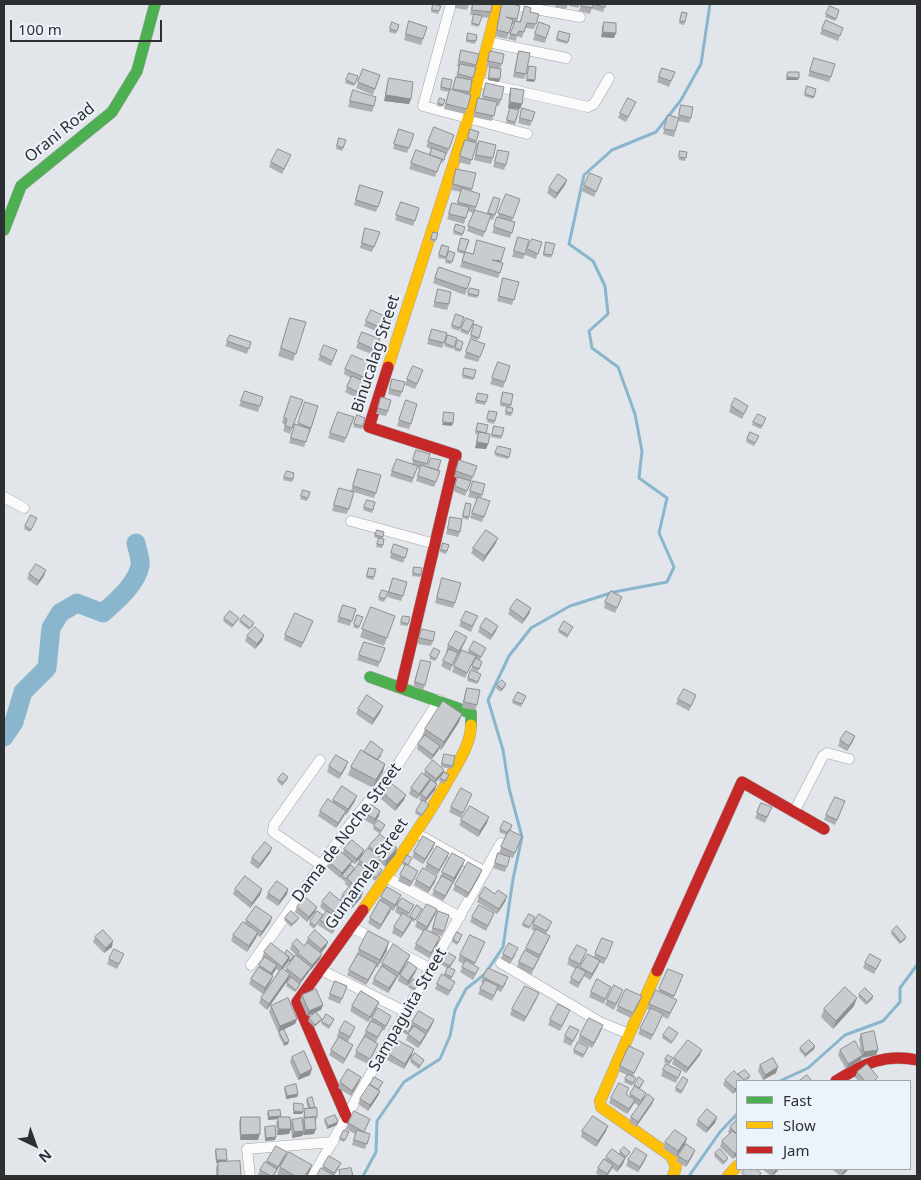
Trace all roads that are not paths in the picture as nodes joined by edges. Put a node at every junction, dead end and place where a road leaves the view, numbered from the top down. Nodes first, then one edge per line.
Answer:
1 (155, 4) edge
2 (451, 4) edge
3 (498, 4) edge
4 (504, 4) edge
5 (580, 17) dead end
6 (488, 42) junction
7 (566, 58) dead end
8 (609, 78) dead end
9 (478, 82) junction
10 (468, 119) junction
11 (527, 134) dead end
12 (4, 230) edge
13 (4, 497) edge
14 (24, 508) dead end
15 (351, 521) dead end
16 (435, 544) junction
17 (370, 677) dead end
18 (401, 687) junction
19 (439, 700) junction
20 (848, 759) dead end
21 (320, 760) dead end
22 (794, 812) junction
23 (824, 828) dead end
24 (417, 834) junction
25 (501, 843) edge
26 (321, 865) junction
27 (486, 872) junction
28 (386, 877) junction
29 (460, 917) junction
30 (351, 927) junction
31 (501, 963) dead end
32 (251, 965) dead end
33 (431, 969) junction
34 (321, 970) junction
35 (406, 1012) junction
36 (629, 1034) junction
37 (917, 1060) edge
38 (838, 1080) edge
39 (347, 1118) junction
40 (333, 1142) junction
41 (250, 1176) edge
42 (313, 1176) edge
43 (672, 1176) edge

1 - 12 street, Orani Road
2 - 10 street
3 - 6 street, Binucalag Street
4 - 5 street
6 - 7 street
6 - 9 street, Binucalag Street
8 - 9 street
9 - 10 street, Binucalag Street
10 - 11 street
10 - 16 street, Binucalag Street
13 - 14 street
15 - 16 street
16 - 18 street, Binucalag Street
17 - 18 street, Gumamela Street
18 - 19 street, Gumamela Street
19 - 24 street, Gumamela Street
19 - 26 street, Dama de Noche Street
20 - 22 street
21 - 26 street
22 - 23 street
22 - 36 street
24 - 27 street
24 - 28 street, Gumamela Street
25 - 27 street, Sampaguita Street
26 - 32 street, Dama de Noche Street
27 - 29 street, Sampaguita Street
28 - 29 street
28 - 30 street, Gumamela Street
29 - 33 street, Sampaguita Street
30 - 33 street
30 - 34 street, Gumamela Street
31 - 36 street
33 - 35 street, Sampaguita Street
34 - 35 street
34 - 39 street, Gumamela Street
35 - 39 street, Sampaguita Street
36 - 43 street
37 - 38 street
39 - 40 street, Sampaguita Street
40 - 41 street
40 - 42 street, Sampaguita Street

